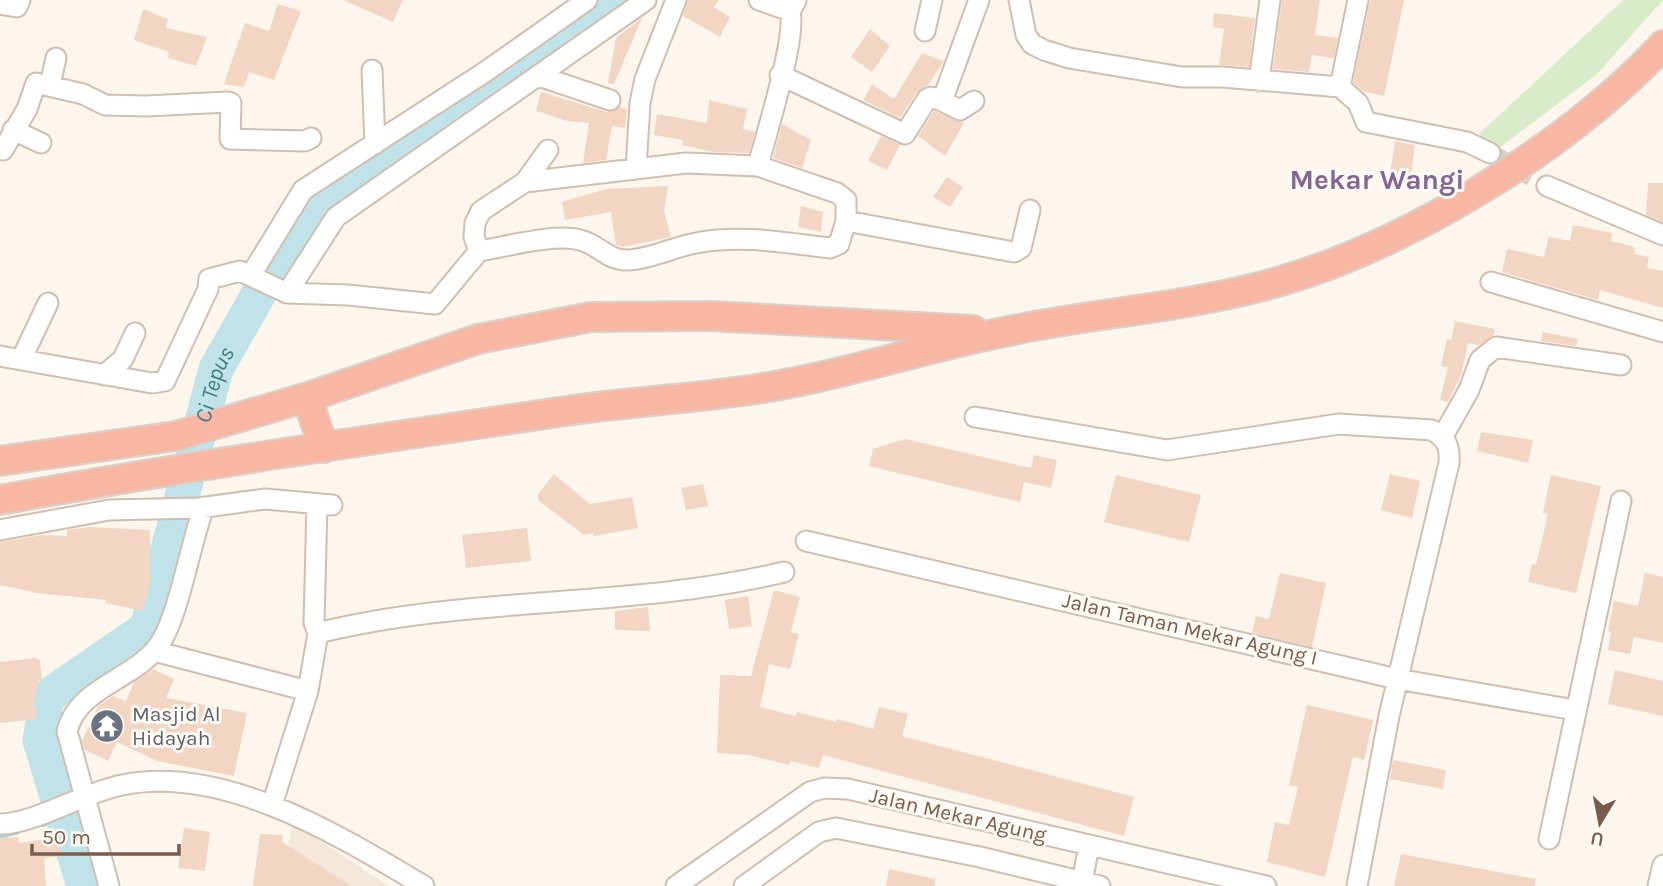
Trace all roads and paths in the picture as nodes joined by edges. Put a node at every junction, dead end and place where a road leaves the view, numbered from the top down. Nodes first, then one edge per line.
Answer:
1 (20, 0) edge
2 (587, 0) edge
3 (646, 0) edge
4 (676, 0) edge
5 (759, 0) edge
6 (932, 0) edge
7 (979, 0) edge
8 (1270, 0) edge
9 (1357, 0) edge
10 (1020, 1) edge
11 (0, 4) edge
12 (793, 5) edge
13 (925, 31) dead end
14 (1663, 45) edge
15 (56, 58) dead end
16 (372, 70) dead end
17 (780, 75) junction
18 (539, 76) junction
19 (1259, 81) junction
20 (50, 85) junction
21 (1340, 87) junction
22 (610, 100) dead end
23 (942, 101) junction
24 (974, 101) dead end
25 (13, 130) junction
26 (312, 138) dead end
27 (41, 143) dead end
28 (375, 144) junction
29 (0, 149) edge
30 (548, 150) dead end
31 (1490, 153) tunnel mouth
32 (758, 166) junction
33 (636, 169) junction
34 (525, 182) junction
35 (1547, 186) tunnel mouth
36 (1030, 210) dead end
37 (846, 220) junction
38 (1663, 235) edge
39 (479, 251) junction
40 (253, 275) junction
41 (1491, 282) dead end
42 (282, 291) junction
43 (48, 303) dead end
44 (1004, 332) junction
45 (1663, 332) edge
46 (135, 333) dead end
47 (0, 356) edge
48 (22, 358) junction
49 (1620, 365) dead end
50 (104, 375) junction
51 (307, 398) junction
52 (975, 417) dead end
53 (1443, 436) junction
54 (324, 448) junction
55 (0, 461) edge
56 (0, 500) edge
57 (1620, 502) dead end
58 (202, 507) junction
59 (0, 530) edge
60 (806, 541) dead end
61 (784, 572) dead end
62 (318, 633) junction
63 (154, 651) junction
64 (1397, 679) junction
65 (308, 691) junction
66 (1576, 710) junction
67 (84, 797) junction
68 (271, 804) junction
69 (2, 826) edge
70 (1549, 839) dead end
71 (1089, 846) junction
72 (1663, 865) edge
73 (1091, 884) edge
74 (110, 886) edge
75 (424, 886) edge
76 (676, 886) edge
77 (744, 886) edge
78 (1266, 886) edge
79 (1357, 886) edge
80 (1658, 886) edge

1 - 11 street
2 - 28 street
3 - 18 street
4 - 33 street
5 - 12 street
6 - 13 street
7 - 23 street
8 - 19 street
9 - 21 street
10 - 19 street
12 - 17 street
14 - 44 highway
15 - 20 street
16 - 28 street
17 - 23 street
17 - 32 street
18 - 22 street
18 - 42 street
19 - 21 street
20 - 25 street
20 - 26 street
21 - 31 street
23 - 24 street
25 - 27 street
25 - 29 street
28 - 40 street
30 - 34 street
32 - 33 street
32 - 37 street
33 - 34 street
34 - 39 street
35 - 38 street
36 - 37 street
37 - 39 street
39 - 42 street
40 - 42 street
40 - 50 street
41 - 45 street
43 - 48 street
44 - 51 highway
44 - 54 highway
46 - 50 street
47 - 48 street
48 - 50 street
49 - 53 street
51 - 54 highway
51 - 55 highway
52 - 53 street
53 - 64 street
54 - 56 highway
57 - 66 street
58 - 59 street
58 - 62 street
58 - 63 street
60 - 64 street, Jalan Taman Mekar Agung I
61 - 62 street
62 - 65 street
63 - 65 street
63 - 67 street
64 - 66 street, Jalan Taman Mekar Agung I
64 - 79 street
65 - 68 street
66 - 70 street
67 - 68 street
67 - 69 street
67 - 74 street
68 - 75 street
71 - 73 street
71 - 76 street, Jalan Mekar Agung
71 - 78 street, Jalan Mekar Agung
72 - 80 street
73 - 77 street, Jalan Mekar Agung

